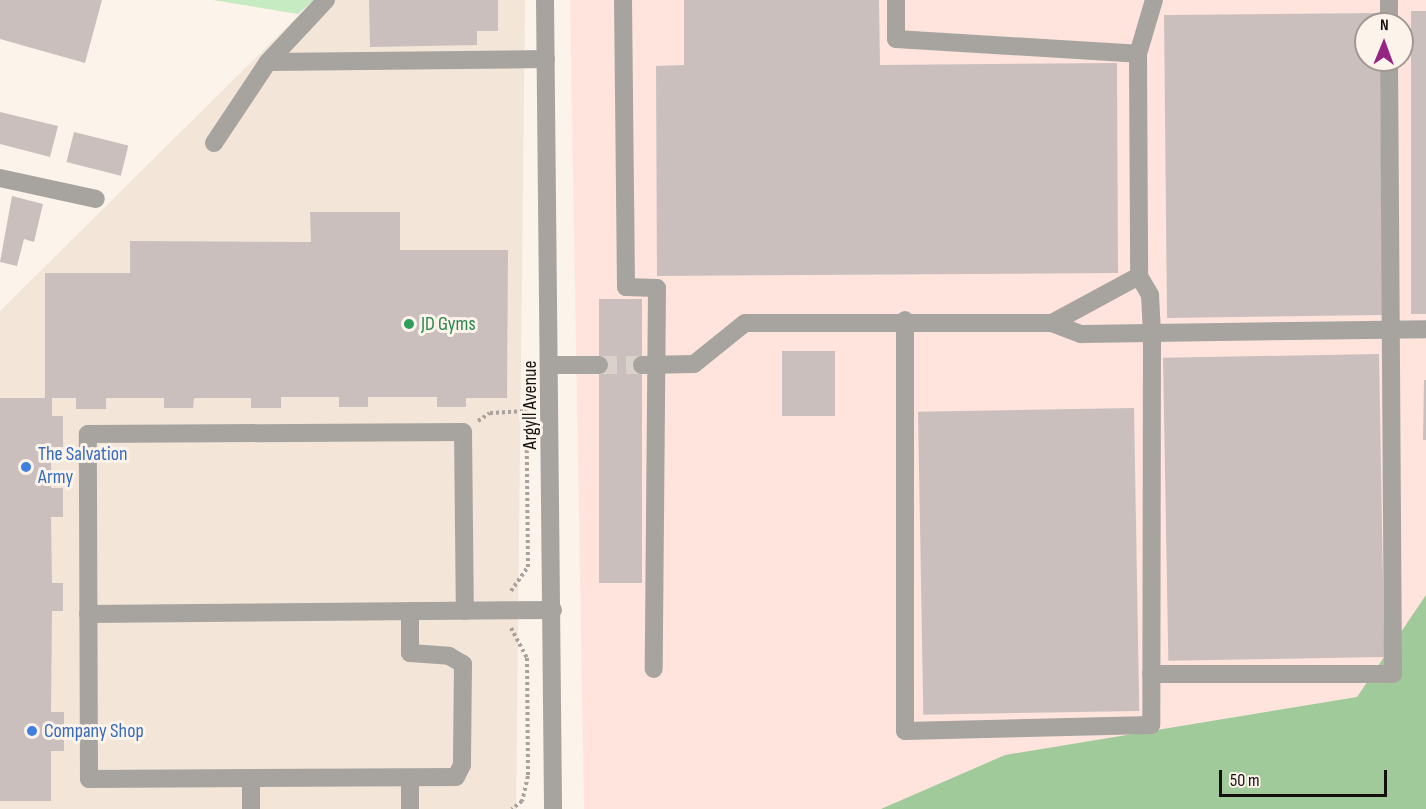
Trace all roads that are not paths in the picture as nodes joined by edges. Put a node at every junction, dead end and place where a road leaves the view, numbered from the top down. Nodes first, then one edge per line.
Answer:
1 (326, 0) edge
2 (545, 0) edge
3 (623, 0) edge
4 (896, 0) edge
5 (1154, 0) edge
6 (1138, 54) junction
7 (546, 59) junction
8 (268, 62) junction
9 (1389, 72) edge
10 (214, 143) dead end
11 (0, 178) edge
12 (96, 199) dead end
13 (1139, 276) junction
14 (905, 320) junction
15 (1052, 323) junction
16 (1391, 330) junction
17 (1426, 330) edge
18 (1152, 331) junction
19 (552, 365) junction
20 (599, 365) tunnel mouth
21 (650, 365) junction
22 (553, 610) junction
23 (410, 611) junction
24 (465, 611) junction
25 (88, 614) junction
26 (654, 669) dead end
27 (1151, 674) junction
28 (250, 780) junction
29 (410, 781) junction
30 (251, 809) edge
31 (410, 809) edge
32 (553, 809) edge

1 - 8 street
2 - 7 street, Argyll Avenue
3 - 21 street
4 - 6 street
5 - 6 street
6 - 13 street
7 - 8 street
7 - 19 street, Argyll Avenue
8 - 10 street
9 - 16 street
11 - 12 street
13 - 15 street
13 - 18 street
14 - 15 street
14 - 21 street
14 - 27 street
15 - 18 street
16 - 17 street
16 - 18 street
16 - 27 street
18 - 27 street
19 - 20 street
19 - 22 street, Argyll Avenue
21 - 26 street
22 - 24 street
22 - 32 street, Argyll Avenue
23 - 24 street
23 - 25 street
23 - 29 street
24 - 25 street
25 - 28 street
28 - 29 street
28 - 30 street
29 - 31 street

